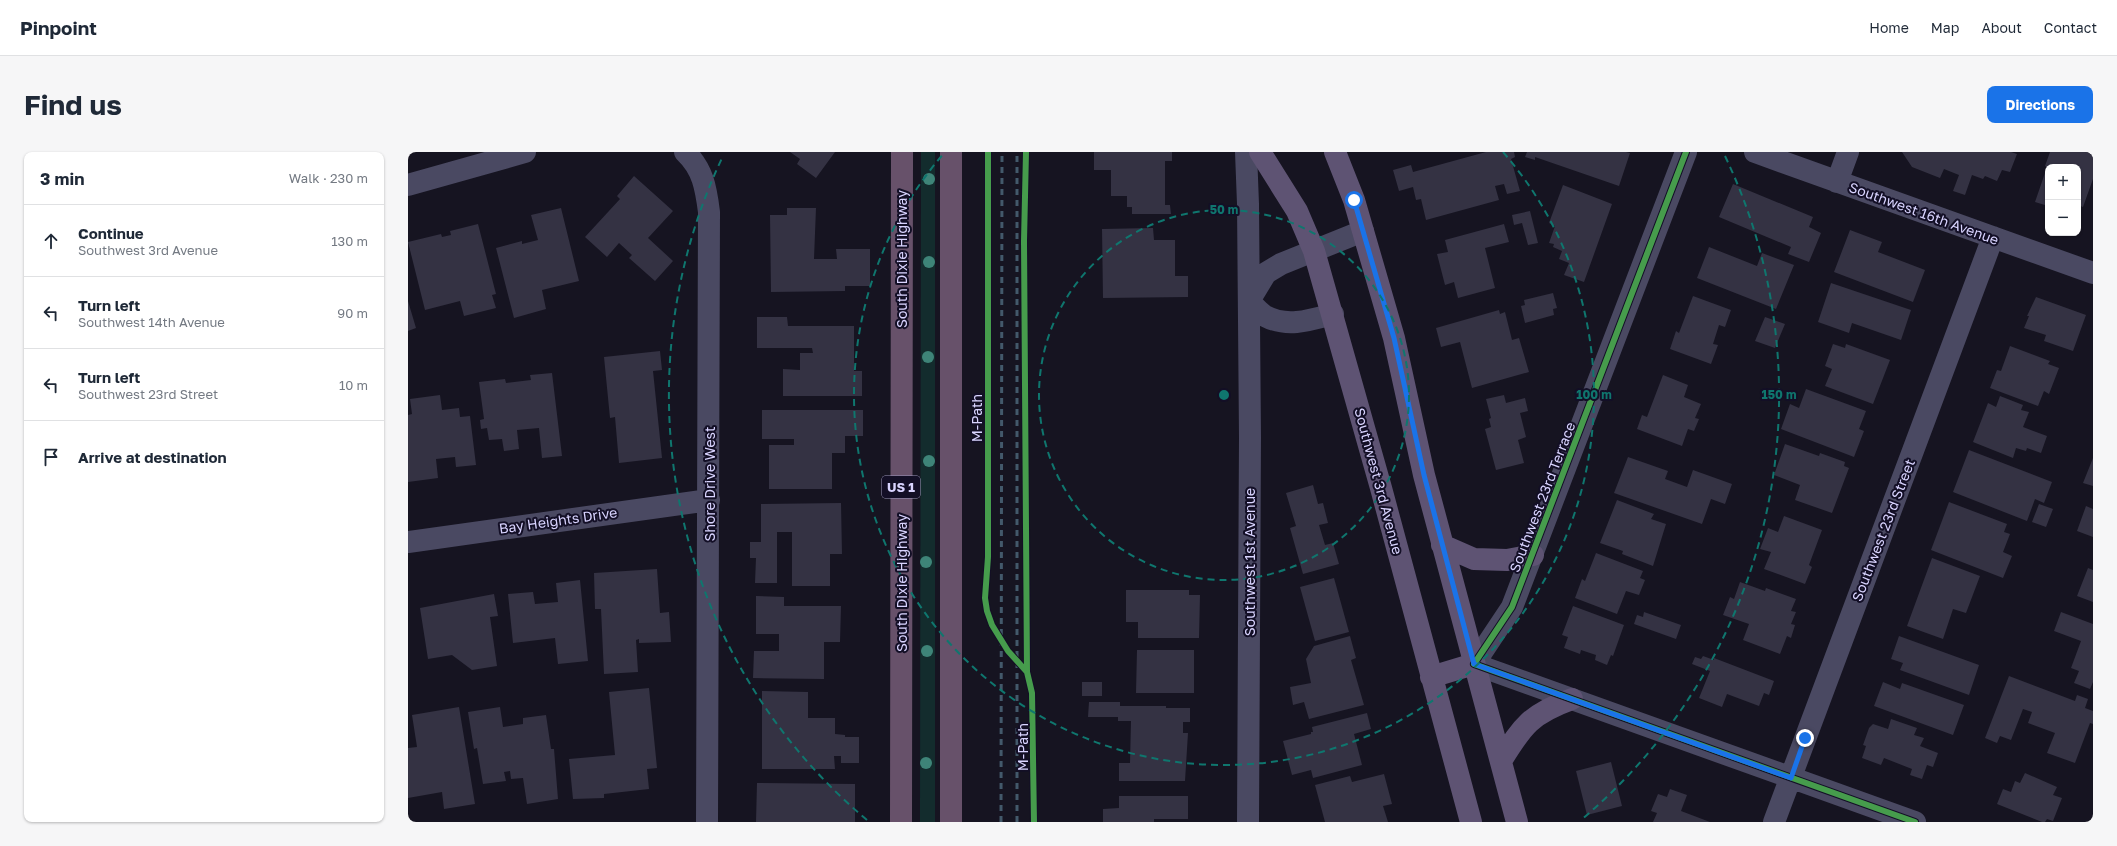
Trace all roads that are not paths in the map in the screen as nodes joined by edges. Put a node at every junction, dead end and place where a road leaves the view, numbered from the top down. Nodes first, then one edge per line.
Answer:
1 (525, 152) edge
2 (685, 152) edge
3 (902, 152) edge
4 (951, 152) edge
5 (1246, 152) edge
6 (1260, 152) edge
7 (1335, 152) edge
8 (1686, 152) edge
9 (1755, 152) edge
10 (1848, 152) edge
11 (1837, 182) junction
12 (408, 185) edge
13 (1363, 231) junction
14 (1992, 237) junction
15 (1314, 251) junction
16 (2093, 273) edge
17 (1249, 301) junction
18 (1333, 314) junction
19 (709, 500) junction
20 (408, 542) edge
21 (1442, 545) junction
22 (1533, 555) junction
23 (1474, 664) junction
24 (1431, 676) junction
25 (1572, 699) junction
26 (1501, 761) junction
27 (1791, 778) junction
28 (707, 822) edge
29 (901, 822) edge
30 (951, 822) edge
31 (1248, 822) edge
32 (1470, 822) edge
33 (1517, 822) edge
34 (1774, 822) edge
35 (1915, 822) edge

1 - 12 street
2 - 19 street, Shore Drive West
3 - 29 highway, South Dixie Highway / US 1
4 - 30 highway
5 - 17 street, Southwest 1st Avenue
6 - 15 main road, Southwest 3rd Avenue
7 - 13 main road
8 - 22 street, Southwest 23rd Terrace
9 - 11 street, Southwest 16th Avenue
10 - 11 street
11 - 14 street, Southwest 16th Avenue
13 - 15 street
13 - 21 main road
14 - 16 street, Southwest 16th Avenue
14 - 27 street, Southwest 23rd Street
15 - 17 street
15 - 18 main road, Southwest 3rd Avenue
17 - 18 street
17 - 31 street, Southwest 1st Avenue
18 - 24 main road, Southwest 3rd Avenue
19 - 20 street, Bay Heights Drive
19 - 28 street, Shore Drive West
21 - 22 main road
21 - 23 main road
22 - 23 street, Southwest 23rd Terrace
23 - 24 main road
23 - 25 street
23 - 26 main road
24 - 32 main road, Southwest 3rd Avenue
25 - 26 main road
25 - 27 street
26 - 33 main road
27 - 34 street, Southwest 23rd Street
27 - 35 street

